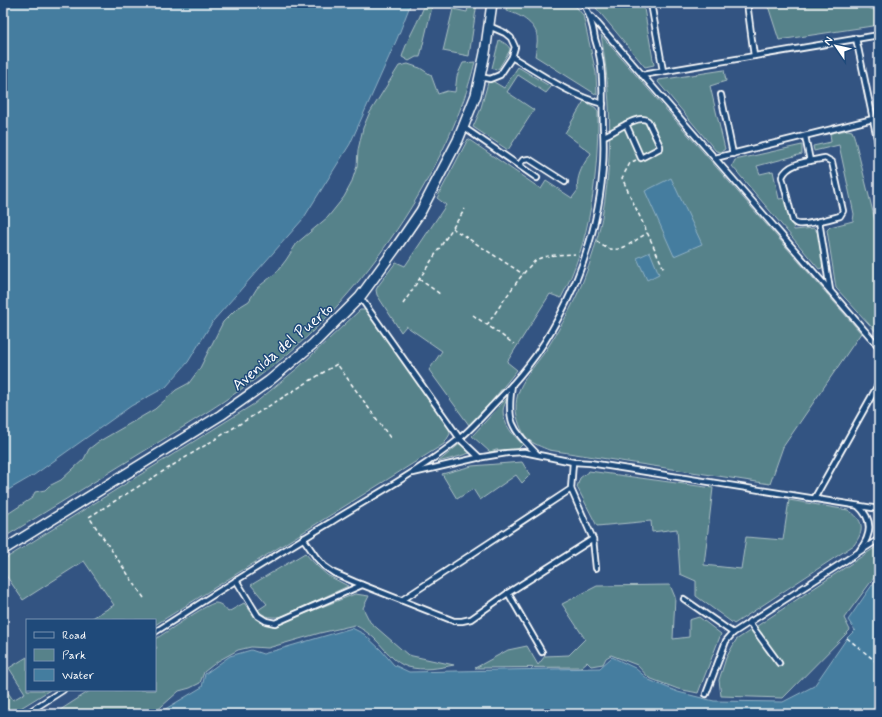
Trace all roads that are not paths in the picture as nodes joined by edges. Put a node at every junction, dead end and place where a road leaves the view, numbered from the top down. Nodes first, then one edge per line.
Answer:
1 (492, 3) edge
2 (583, 3) edge
3 (651, 3) edge
4 (747, 3) edge
5 (589, 15) junction
6 (489, 26) junction
7 (879, 35) edge
8 (856, 38) junction
9 (754, 56) junction
10 (512, 57) junction
11 (663, 71) junction
12 (642, 75) junction
13 (480, 77) junction
14 (721, 95) dead end
15 (603, 104) junction
16 (873, 119) junction
17 (626, 124) junction
18 (463, 127) junction
19 (604, 136) junction
20 (805, 136) junction
21 (879, 148) edge
22 (733, 154) junction
23 (714, 158) junction
24 (810, 161) junction
25 (519, 165) junction
26 (537, 178) dead end
27 (565, 182) dead end
28 (819, 221) junction
29 (830, 291) junction
30 (360, 297) junction
31 (879, 346) edge
32 (879, 383) edge
33 (513, 384) junction
34 (460, 439) junction
35 (538, 454) junction
36 (480, 458) junction
37 (573, 462) junction
38 (410, 473) junction
39 (571, 489) junction
40 (814, 499) junction
41 (858, 506) junction
42 (879, 509) edge
43 (303, 538) junction
44 (593, 539) junction
45 (879, 539) edge
46 (3, 550) edge
47 (858, 553) junction
48 (596, 568) dead end
49 (236, 580) junction
50 (362, 585) junction
51 (508, 593) junction
52 (402, 600) junction
53 (684, 600) dead end
54 (749, 622) junction
55 (156, 631) edge
56 (732, 633) junction
57 (542, 652) dead end
58 (779, 663) dead end
59 (62, 691) edge
60 (706, 694) dead end
61 (26, 714) edge

1 - 6 street, Avenida del Puerto
2 - 5 lane
3 - 11 lane
4 - 9 lane
5 - 12 lane
5 - 15 lane
6 - 10 lane
6 - 13 street, Avenida del Puerto
7 - 8 lane
8 - 9 lane
8 - 16 lane
9 - 11 lane
10 - 13 lane
10 - 15 lane
11 - 12 lane
12 - 23 lane
13 - 18 street, Avenida del Puerto
14 - 22 lane
15 - 19 lane
16 - 20 lane
16 - 21 lane
17 - 17 lane
17 - 19 lane
18 - 25 lane
18 - 30 street, Avenida del Puerto
19 - 33 lane
20 - 22 lane
20 - 24 lane
22 - 23 lane
23 - 29 lane
24 - 28 lane
24 - 28 lane
25 - 26 lane
25 - 27 lane
28 - 29 lane
29 - 31 lane
30 - 34 lane
30 - 46 street, Avenida del Puerto
32 - 40 lane
33 - 34 lane
33 - 35 lane
34 - 36 lane
34 - 38 lane
35 - 36 lane
35 - 37 lane
36 - 38 lane
37 - 39 lane
37 - 40 lane
38 - 43 lane
39 - 44 lane
39 - 52 lane
40 - 41 lane
41 - 42 lane
41 - 47 lane
43 - 49 lane
43 - 50 lane
44 - 48 lane
44 - 51 lane
45 - 47 lane
47 - 54 lane
49 - 50 lane
49 - 55 lane
50 - 52 lane
51 - 52 lane
51 - 57 lane
53 - 56 lane
54 - 56 lane
54 - 58 lane
56 - 60 lane
59 - 61 lane

